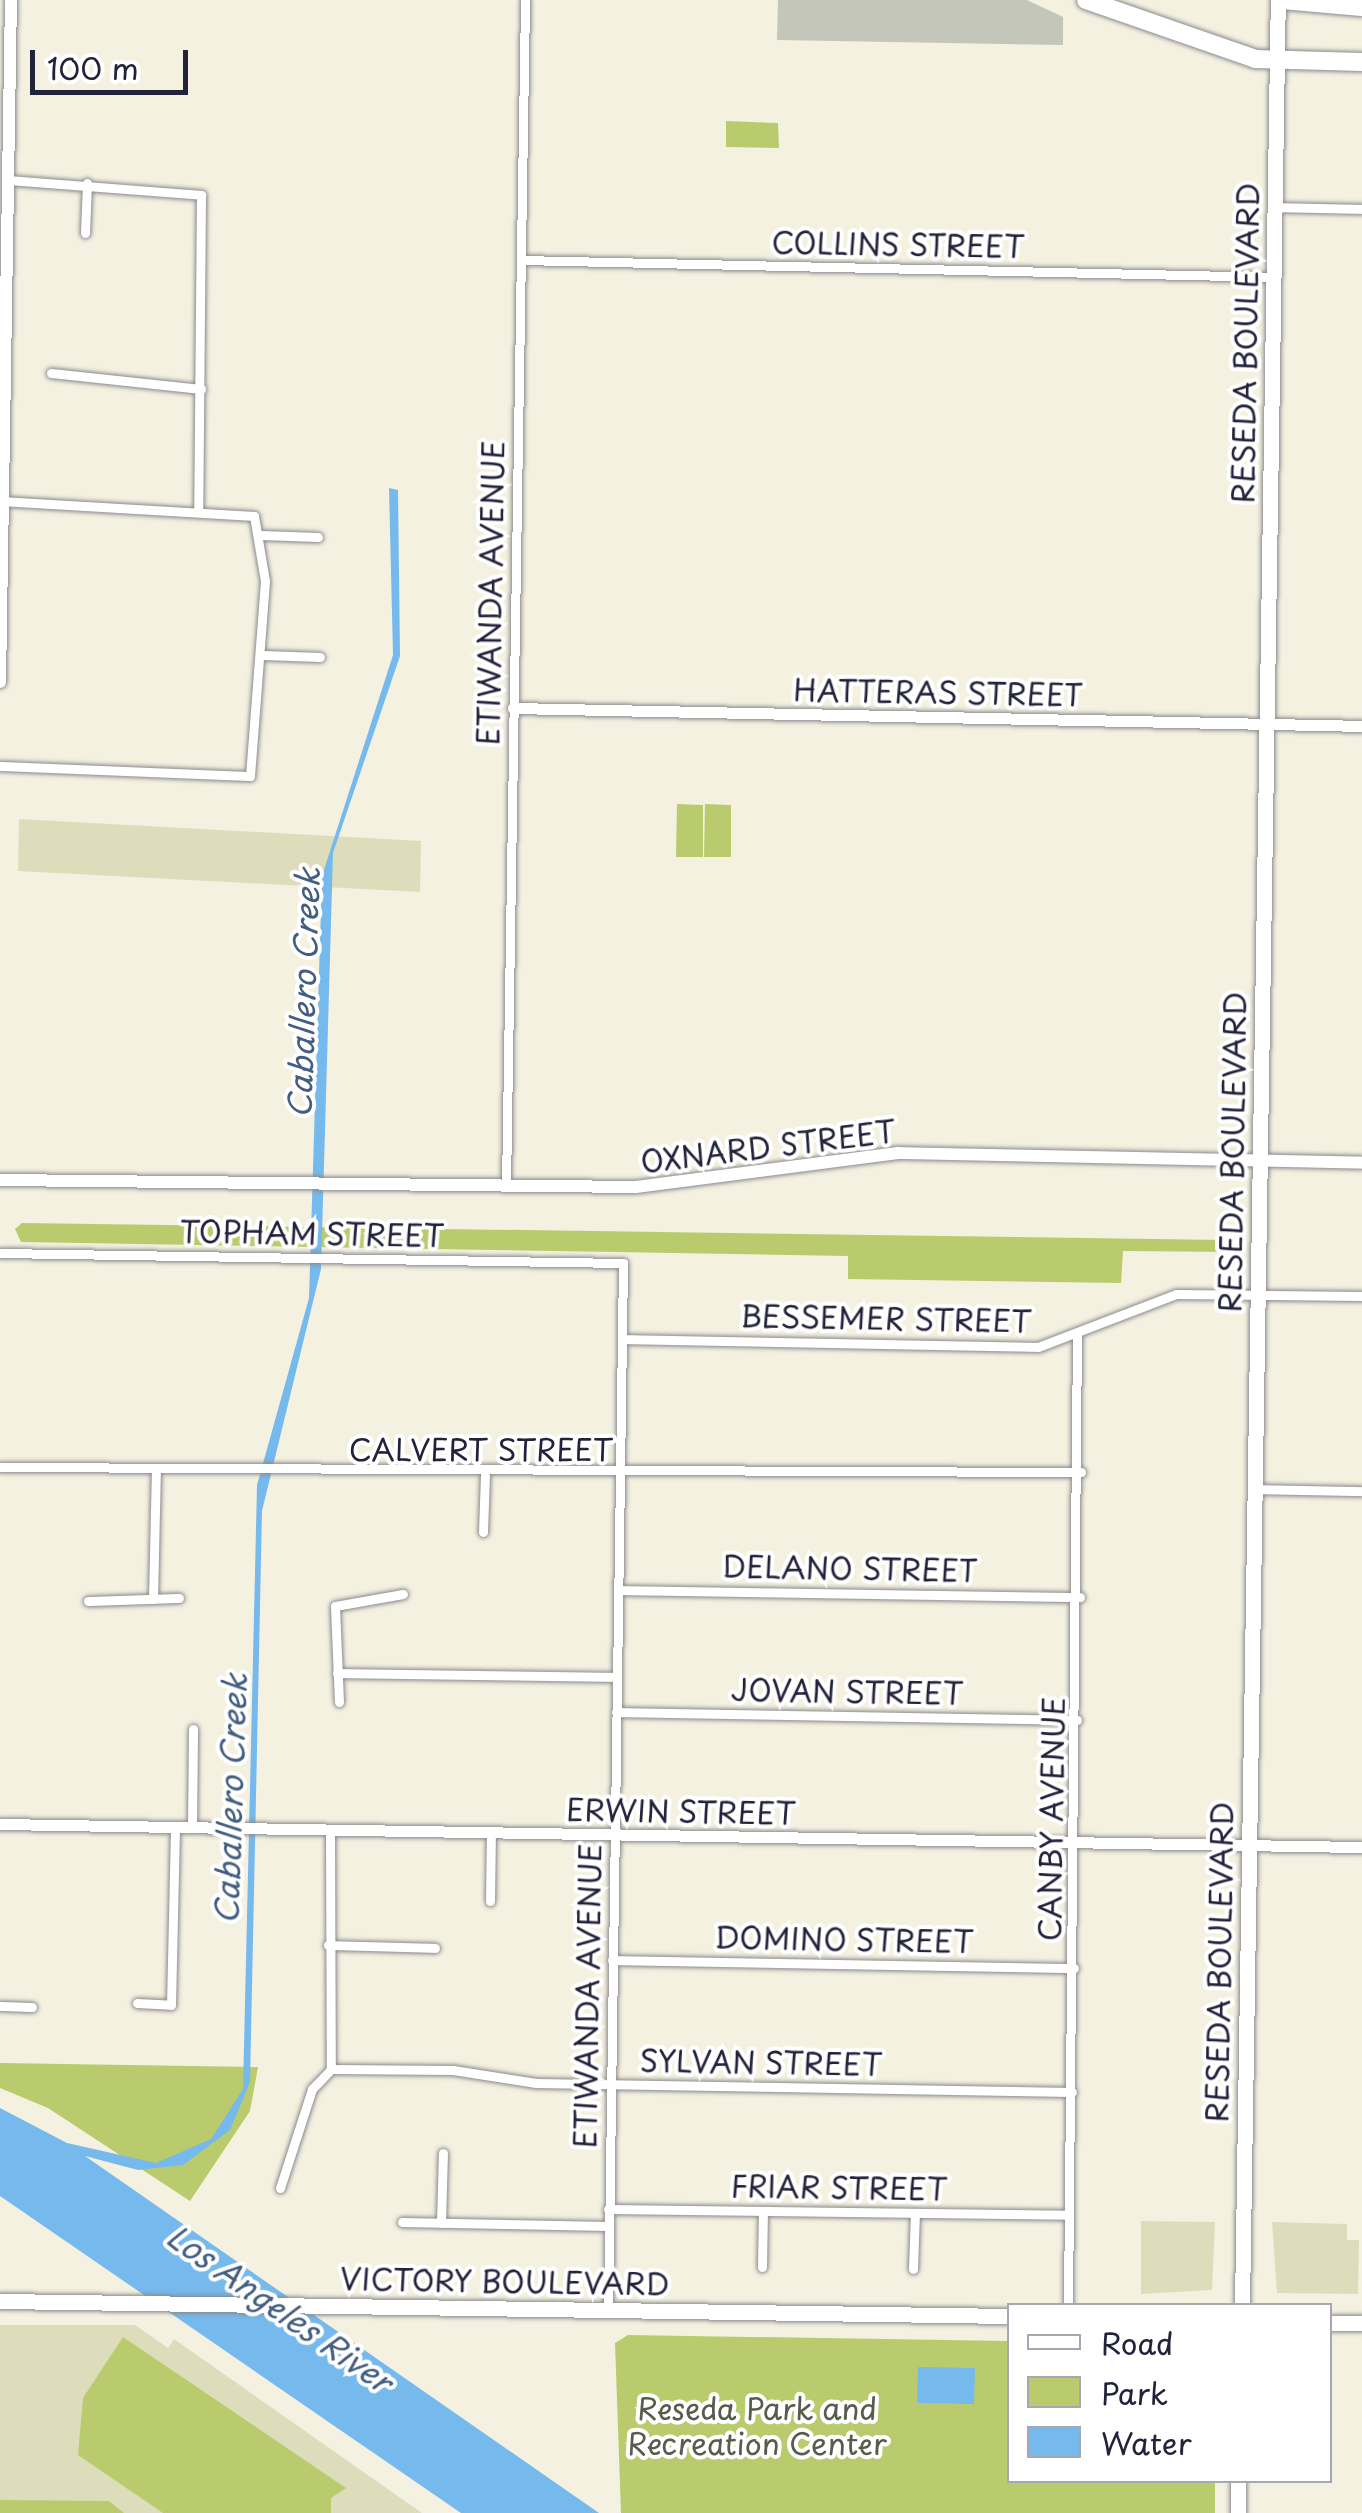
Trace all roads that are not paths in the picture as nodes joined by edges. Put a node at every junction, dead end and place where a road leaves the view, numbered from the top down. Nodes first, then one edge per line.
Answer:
1 (11, 0) edge
2 (525, 0) edge
3 (1086, 0) edge
4 (1280, 0) edge
5 (1362, 7) edge
6 (1277, 62) junction
7 (1362, 62) edge
8 (8, 180) junction
9 (86, 182) junction
10 (1274, 207) junction
11 (1362, 208) edge
12 (84, 233) dead end
13 (520, 260) junction
14 (1274, 277) junction
15 (51, 373) dead end
16 (200, 389) junction
17 (1, 501) edge
18 (198, 512) junction
19 (261, 535) junction
20 (318, 537) dead end
21 (263, 655) junction
22 (320, 657) dead end
23 (0, 682) edge
24 (513, 708) junction
25 (1267, 724) junction
26 (1362, 726) edge
27 (0, 766) edge
28 (1259, 1162) junction
29 (1362, 1163) edge
30 (0, 1180) edge
31 (506, 1186) junction
32 (0, 1253) edge
33 (623, 1263) joint
34 (1257, 1294) junction
35 (1362, 1296) edge
36 (1077, 1335) junction
37 (623, 1339) junction
38 (0, 1467) edge
39 (156, 1470) junction
40 (1082, 1472) junction
41 (485, 1475) junction
42 (620, 1477) junction
43 (1254, 1489) junction
44 (1362, 1491) edge
45 (483, 1532) dead end
46 (619, 1590) junction
47 (403, 1594) dead end
48 (1080, 1597) junction
49 (153, 1598) junction
50 (179, 1598) dead end
51 (88, 1601) dead end
52 (337, 1673) junction
53 (617, 1677) junction
54 (340, 1702) dead end
55 (616, 1712) junction
56 (1077, 1720) junction
57 (192, 1729) dead end
58 (0, 1824) edge
59 (176, 1828) junction
60 (192, 1828) junction
61 (330, 1830) junction
62 (491, 1833) junction
63 (615, 1834) junction
64 (1076, 1842) junction
65 (1249, 1844) junction
66 (1362, 1847) edge
67 (490, 1901) dead end
68 (328, 1945) junction
69 (436, 1948) dead end
70 (612, 1960) junction
71 (1074, 1968) junction
72 (136, 2004) dead end
73 (0, 2006) edge
74 (32, 2007) dead end
75 (332, 2069) junction
76 (611, 2084) junction
77 (1072, 2092) junction
78 (443, 2154) dead end
79 (280, 2188) dead end
80 (608, 2209) junction
81 (764, 2211) junction
82 (915, 2213) junction
83 (1069, 2216) junction
84 (402, 2222) dead end
85 (441, 2223) junction
86 (608, 2226) junction
87 (762, 2267) dead end
88 (913, 2269) dead end
89 (0, 2300) edge
90 (1068, 2303) edge
91 (1242, 2303) edge
92 (608, 2310) junction
93 (1007, 2316) edge
94 (1332, 2322) edge
95 (1362, 2323) edge
96 (1238, 2483) edge
97 (1238, 2513) edge

1 - 8 main road
2 - 13 street, ETIWANDA AVENUE
3 - 6 highway
4 - 5 highway
4 - 6 main road, RESEDA BOULEVARD
6 - 7 highway
6 - 10 main road, RESEDA BOULEVARD
8 - 9 street
8 - 17 main road
9 - 12 street
9 - 16 street
10 - 11 street
10 - 14 main road, RESEDA BOULEVARD
13 - 14 street, COLLINS STREET
13 - 24 street, ETIWANDA AVENUE
14 - 25 main road, RESEDA BOULEVARD
15 - 16 street
16 - 18 street
17 - 18 street
17 - 23 main road
18 - 19 street
19 - 20 street
19 - 21 street
21 - 22 street
21 - 27 street
24 - 25 street, HATTERAS STREET
24 - 31 street, ETIWANDA AVENUE
25 - 26 street, HATTERAS STREET
25 - 28 main road, RESEDA BOULEVARD
28 - 29 main road, OXNARD STREET
28 - 31 main road, OXNARD STREET
28 - 34 main road, RESEDA BOULEVARD
30 - 31 main road, OXNARD STREET
32 - 33 street, TOPHAM STREET
33 - 37 street, ETIWANDA AVENUE
34 - 35 street
34 - 36 street, BESSEMER STREET
34 - 43 main road, RESEDA BOULEVARD
36 - 37 street, BESSEMER STREET
36 - 40 street, CANBY AVENUE
37 - 42 street, ETIWANDA AVENUE
38 - 39 street, CALVERT STREET
39 - 41 street, CALVERT STREET
39 - 49 street
40 - 42 street, CALVERT STREET
40 - 48 street, CANBY AVENUE
41 - 42 street, CALVERT STREET
41 - 45 street
42 - 46 street, ETIWANDA AVENUE
43 - 44 street
43 - 65 main road, RESEDA BOULEVARD
46 - 48 street, DELANO STREET
46 - 53 street, ETIWANDA AVENUE
47 - 52 street
48 - 56 street, CANBY AVENUE
49 - 50 street
49 - 51 street
52 - 53 street
52 - 54 street
53 - 55 street, ETIWANDA AVENUE
55 - 56 street, JOVAN STREET
55 - 63 street, ETIWANDA AVENUE
56 - 64 street, CANBY AVENUE
57 - 60 street
58 - 59 street, ERWIN STREET
59 - 60 street, ERWIN STREET
59 - 72 street
60 - 61 street, ERWIN STREET
61 - 62 street, ERWIN STREET
61 - 68 street
62 - 63 street, ERWIN STREET
62 - 67 street
63 - 64 street, ERWIN STREET
63 - 70 street, ETIWANDA AVENUE
64 - 65 street, ERWIN STREET
64 - 71 street, CANBY AVENUE
65 - 66 street, ERWIN STREET
65 - 91 main road, RESEDA BOULEVARD
68 - 69 street
68 - 75 street
70 - 71 street, DOMINO STREET
70 - 76 street, ETIWANDA AVENUE
71 - 77 street, CANBY AVENUE
73 - 74 street
75 - 76 street, SYLVAN STREET
75 - 79 street
76 - 77 street, SYLVAN STREET
76 - 80 street, ETIWANDA AVENUE
77 - 83 street, CANBY AVENUE
78 - 85 street
80 - 81 street, FRIAR STREET
80 - 86 street, ETIWANDA AVENUE
81 - 82 street, FRIAR STREET
81 - 87 street
82 - 83 street, FRIAR STREET
82 - 88 street
83 - 90 street, CANBY AVENUE
84 - 85 street
85 - 86 street
86 - 92 street, ETIWANDA AVENUE
89 - 92 main road, VICTORY BOULEVARD
92 - 93 main road, VICTORY BOULEVARD
94 - 95 main road
96 - 97 main road

